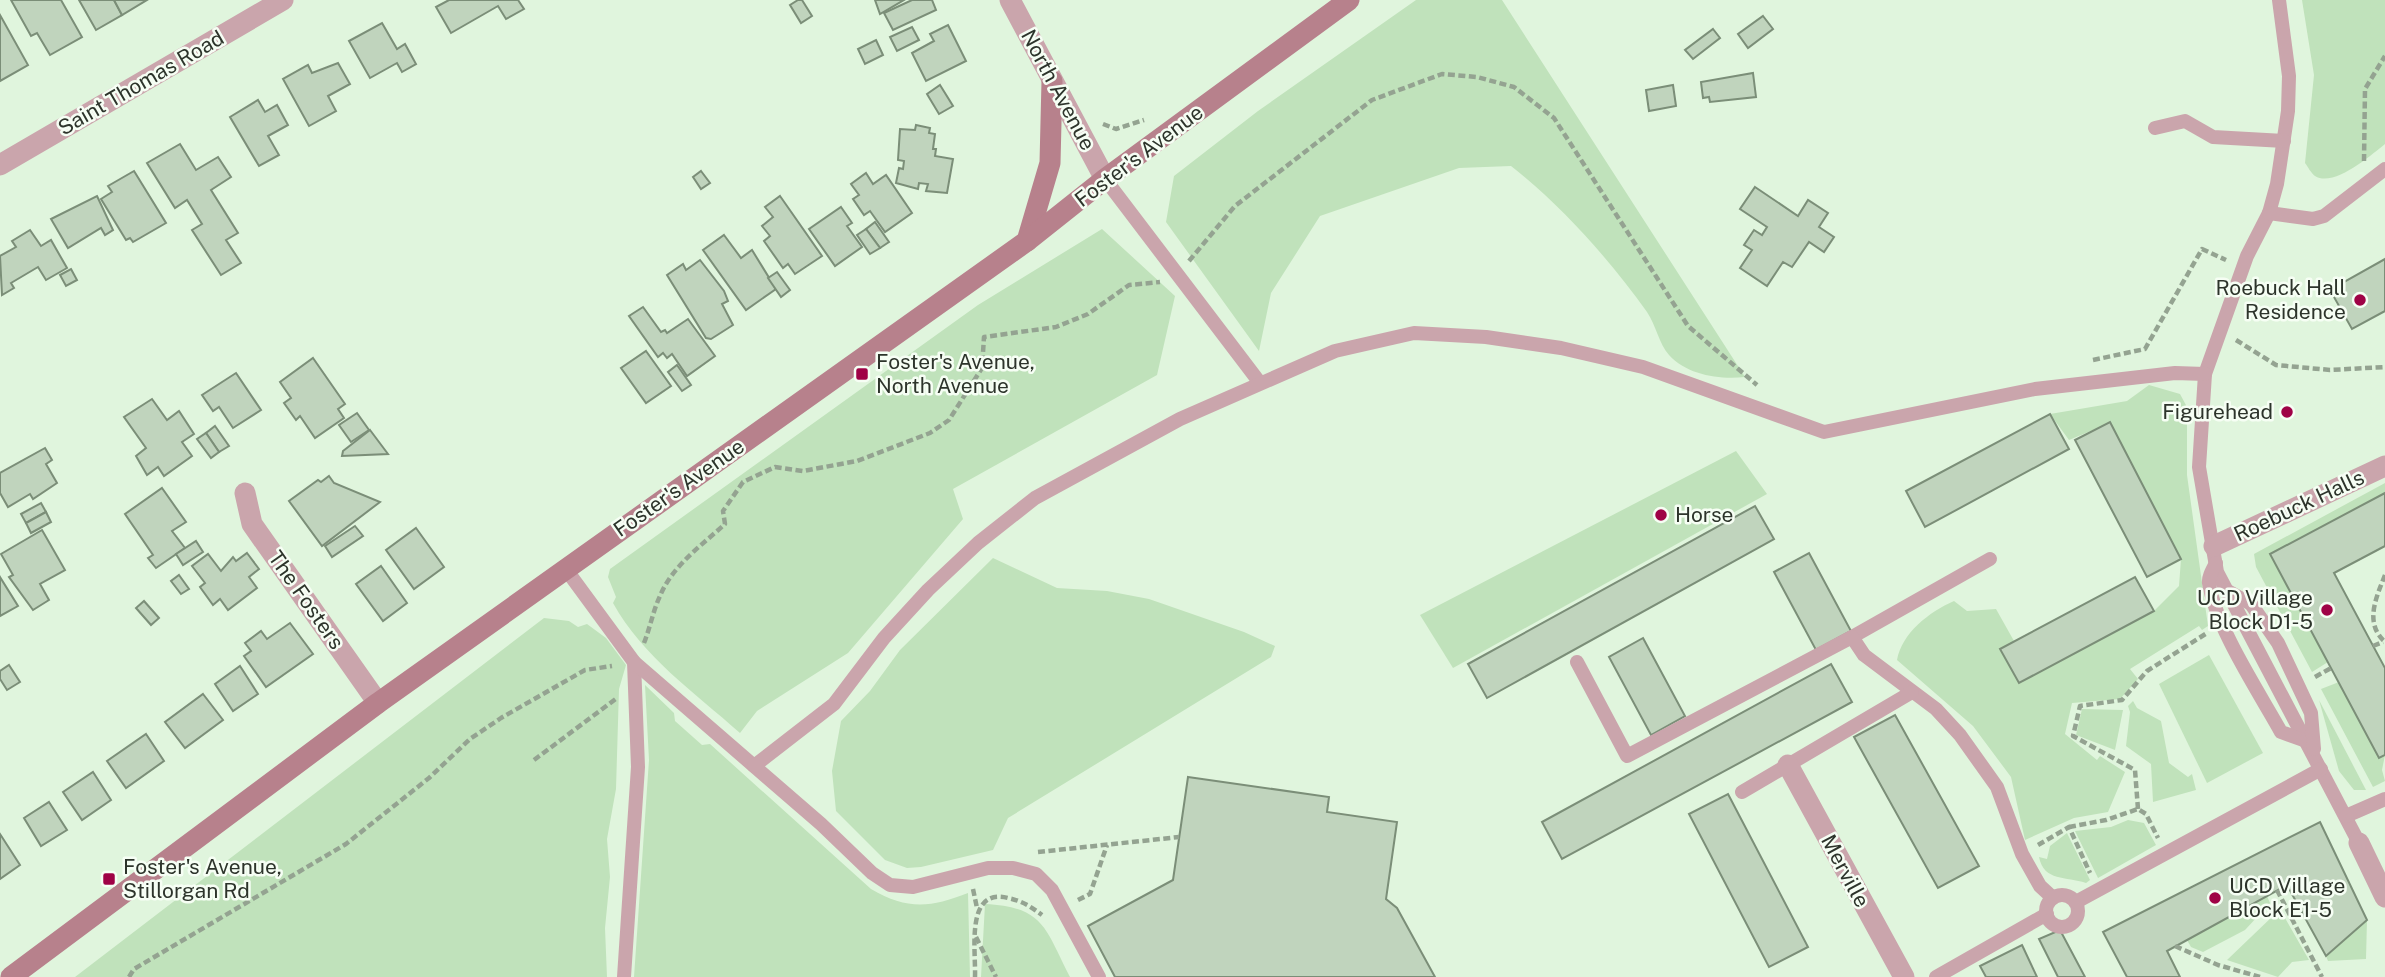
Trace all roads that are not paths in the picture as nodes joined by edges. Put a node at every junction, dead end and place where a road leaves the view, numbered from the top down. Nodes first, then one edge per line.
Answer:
1 (283, 0) edge
2 (1010, 0) edge
3 (1349, 0) edge
4 (2278, 0) edge
5 (1052, 81) junction
6 (2155, 128) dead end
7 (2284, 141) junction
8 (0, 165) edge
9 (2385, 169) edge
10 (1105, 179) junction
11 (2269, 213) junction
12 (1027, 241) junction
13 (2204, 374) junction
14 (1259, 383) junction
15 (2385, 466) edge
16 (245, 493) dead end
17 (2215, 554) junction
18 (1990, 559) dead end
19 (565, 568) junction
20 (2225, 589) junction
21 (1852, 637) junction
22 (634, 662) junction
23 (1577, 662) dead end
24 (1912, 692) junction
25 (377, 703) junction
26 (2306, 741) junction
27 (2318, 763) junction
28 (1788, 765) junction
29 (754, 766) junction
30 (1742, 792) dead end
31 (2385, 799) edge
32 (2346, 816) junction
33 (2359, 843) joint
34 (2385, 897) edge
35 (2053, 898) junction
36 (2076, 902) junction
37 (2047, 914) junction
38 (11, 977) edge
39 (624, 977) edge
40 (1099, 977) edge
41 (1904, 977) edge
42 (1937, 977) edge

1 - 8 street, Saint Thomas Road
2 - 5 street, North Avenue
3 - 10 main road, Foster's Avenue
4 - 7 lane
5 - 10 street, North Avenue
5 - 12 main road
6 - 7 lane
7 - 11 lane
9 - 11 lane
10 - 12 main road, Foster's Avenue
10 - 14 lane
11 - 13 lane
12 - 19 main road, Foster's Avenue
13 - 14 lane
13 - 17 lane
14 - 29 lane
15 - 17 street, Roebuck Halls
16 - 25 street, The Fosters
17 - 20 lane
17 - 26 lane
18 - 21 lane
19 - 22 lane
19 - 25 main road, Foster's Avenue
20 - 26 lane
20 - 27 lane
21 - 23 lane
21 - 24 lane
22 - 29 lane
22 - 39 lane
24 - 28 lane
24 - 35 lane
25 - 38 main road, Foster's Avenue
26 - 27 lane
27 - 32 lane
27 - 36 lane
28 - 30 lane
28 - 41 street, Merville
29 - 40 lane
31 - 32 lane
32 - 33 lane
33 - 34 street
35 - 36 lane
35 - 37 lane
36 - 37 lane
37 - 42 lane

